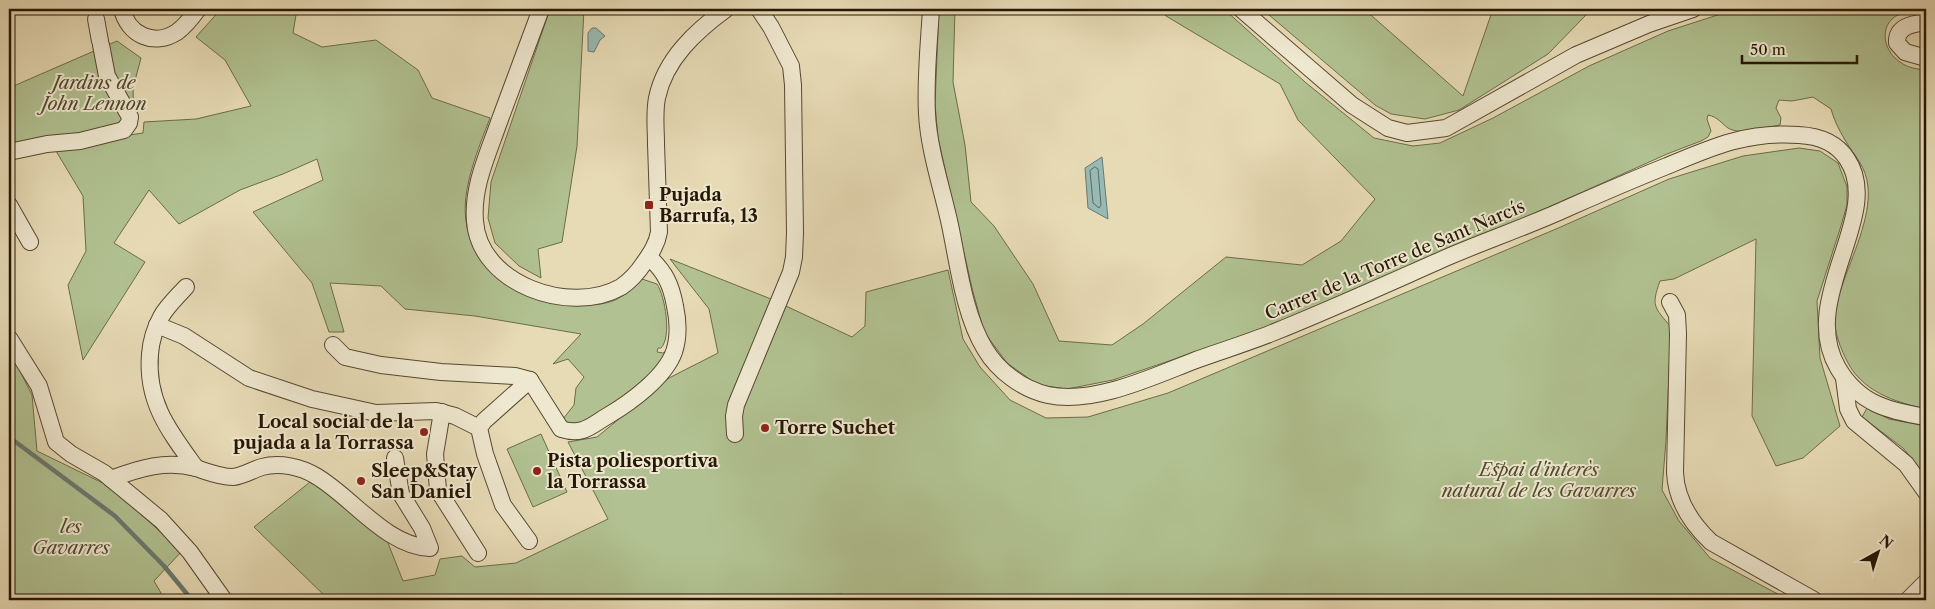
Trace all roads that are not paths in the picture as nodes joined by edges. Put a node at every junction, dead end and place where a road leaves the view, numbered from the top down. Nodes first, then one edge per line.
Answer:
1 (122, 9) edge
2 (198, 9) edge
3 (541, 9) edge
4 (726, 9) edge
5 (759, 9) edge
6 (931, 9) edge
7 (1241, 9) edge
8 (1693, 9) edge
9 (96, 19) dead end
10 (1926, 22) edge
11 (1926, 58) edge
12 (9, 152) edge
13 (9, 205) edge
14 (30, 242) dead end
15 (648, 257) junction
16 (186, 287) dead end
17 (1670, 302) dead end
18 (157, 325) junction
19 (9, 338) edge
20 (333, 345) dead end
21 (1844, 378) junction
22 (530, 380) junction
23 (442, 412) junction
24 (1926, 418) edge
25 (480, 428) junction
26 (735, 434) dead end
27 (395, 458) dead end
28 (196, 468) junction
29 (111, 479) junction
30 (1926, 492) edge
31 (528, 541) dead end
32 (478, 553) dead end
33 (1926, 582) edge
34 (224, 600) edge
35 (1814, 600) edge
36 (1908, 600) edge

1 - 2 street
3 - 15 street
4 - 15 street
5 - 26 street
6 - 21 street, Carrer de la Torre de Sant Narcís
7 - 8 street
9 - 12 street
10 - 11 street
13 - 14 street
15 - 22 street
16 - 18 street
17 - 35 street
18 - 23 street
18 - 28 street
19 - 29 street
20 - 22 street
21 - 24 street, Carrer de la Torre de Sant Narcís
21 - 30 street
22 - 25 street
23 - 25 street
23 - 32 street
25 - 31 street
27 - 28 street
28 - 29 street
29 - 34 street
33 - 36 street

